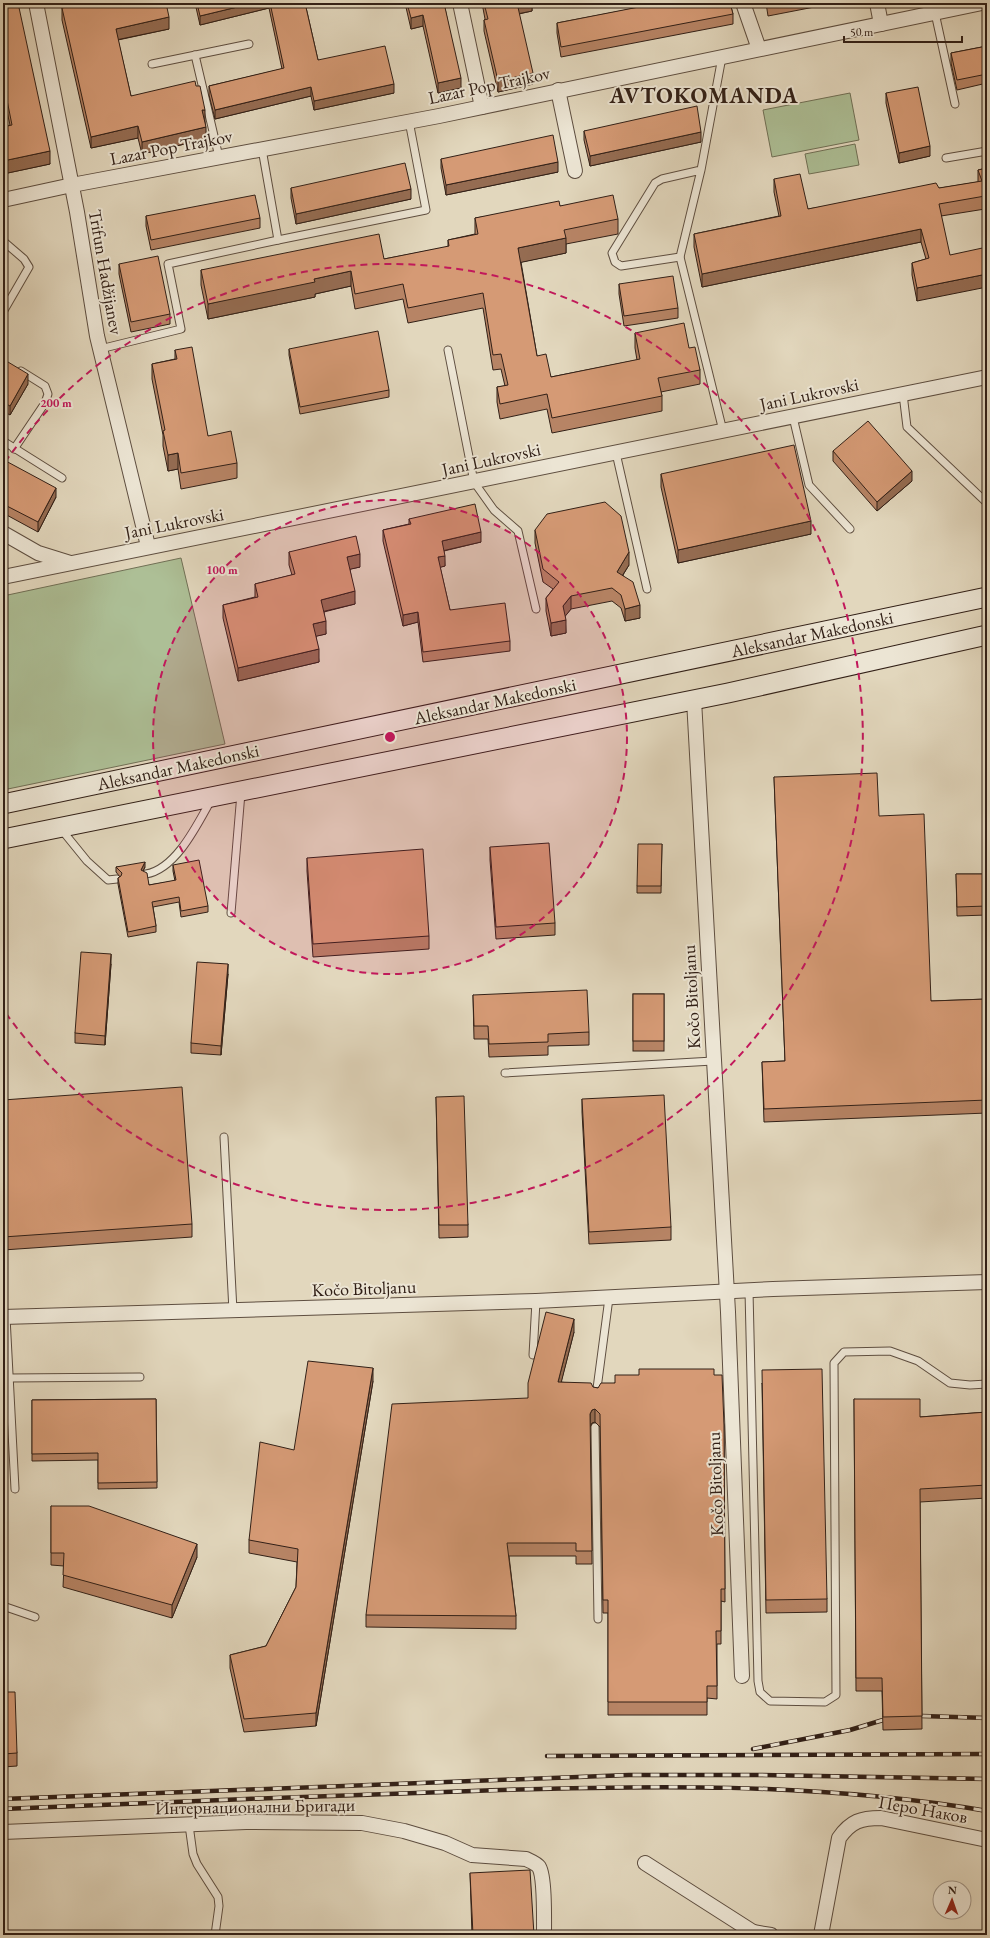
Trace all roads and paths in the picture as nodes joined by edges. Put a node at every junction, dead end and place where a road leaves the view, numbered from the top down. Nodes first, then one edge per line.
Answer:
1 (36, 3) edge
2 (460, 3) edge
3 (744, 3) edge
4 (877, 3) edge
5 (982, 3) edge
6 (934, 13) junction
7 (880, 24) junction
8 (249, 44) dead end
9 (759, 49) junction
10 (195, 55) junction
11 (722, 57) junction
12 (152, 64) dead end
13 (558, 90) junction
14 (955, 104) dead end
15 (482, 106) junction
16 (409, 121) junction
17 (262, 149) junction
18 (987, 151) edge
19 (219, 157) junction
20 (946, 158) dead end
21 (576, 170) dead end
22 (702, 170) junction
23 (72, 185) junction
24 (3, 200) edge
25 (278, 240) junction
26 (3, 241) edge
27 (680, 257) junction
28 (3, 312) edge
29 (100, 349) junction
30 (448, 350) dead end
31 (18, 369) edge
32 (987, 377) edge
33 (903, 394) junction
34 (793, 417) junction
35 (723, 431) junction
36 (3, 441) edge
37 (14, 449) junction
38 (616, 453) junction
39 (62, 478) dead end
40 (474, 482) junction
41 (987, 503) edge
42 (850, 529) dead end
43 (3, 533) edge
44 (148, 546) junction
45 (70, 563) junction
46 (3, 577) edge
47 (647, 589) dead end
48 (987, 597) edge
49 (536, 609) dead end
50 (987, 635) edge
51 (694, 700) junction
52 (241, 791) junction
53 (213, 796) junction
54 (3, 804) edge
55 (59, 827) junction
56 (3, 839) edge
57 (146, 874) edge
58 (117, 879) edge
59 (230, 913) dead end
60 (713, 1061) junction
61 (505, 1073) dead end
62 (224, 1137) dead end
63 (987, 1282) edge
64 (749, 1291) junction
65 (726, 1292) junction
66 (610, 1298) junction
67 (536, 1301) junction
68 (233, 1311) junction
69 (4, 1317) edge
70 (533, 1355) dead end
71 (140, 1377) dead end
72 (9, 1378) junction
73 (987, 1384) edge
74 (596, 1396) edge
75 (595, 1427) dead end
76 (15, 1489) dead end
77 (3, 1606) edge
78 (35, 1617) dead end
79 (598, 1619) dead end
80 (742, 1676) dead end
81 (189, 1825) junction
82 (3, 1832) edge
83 (987, 1840) edge
84 (645, 1863) dead end
85 (749, 1934) edge
86 (215, 1935) edge
87 (544, 1935) edge
88 (771, 1935) edge
89 (821, 1935) edge

1 - 23 street, Trifun Hadžijanev
2 - 15 street
3 - 9 street
4 - 7 street
5 - 6 street, Lazar Pop Trajkov
6 - 7 street, Lazar Pop Trajkov
6 - 14 lane
7 - 9 street, Lazar Pop Trajkov
8 - 10 lane
9 - 11 street, Lazar Pop Trajkov
10 - 12 lane
10 - 19 lane
11 - 13 street, Lazar Pop Trajkov
11 - 22 lane
13 - 15 street, Lazar Pop Trajkov
13 - 21 street
15 - 16 street, Lazar Pop Trajkov
16 - 17 street, Lazar Pop Trajkov
16 - 25 lane
17 - 19 street, Lazar Pop Trajkov
17 - 25 lane
18 - 20 lane
19 - 23 street, Lazar Pop Trajkov
22 - 27 lane
22 - 27 lane
23 - 24 street, Lazar Pop Trajkov
23 - 29 street, Trifun Hadžijanev
25 - 29 lane
26 - 28 lane
27 - 35 lane
29 - 44 street, Trifun Hadžijanev
30 - 40 lane
31 - 37 lane
32 - 33 street, Jani Lukrovski
33 - 34 street, Jani Lukrovski
33 - 41 lane
34 - 35 street, Jani Lukrovski
34 - 42 lane
35 - 38 street, Jani Lukrovski
36 - 37 lane
37 - 39 lane
38 - 40 street, Jani Lukrovski
38 - 47 lane
40 - 44 street, Jani Lukrovski
40 - 49 lane
43 - 45 street
44 - 45 street, Jani Lukrovski
45 - 46 street, Jani Lukrovski
48 - 54 street, Aleksandar Makedonski
50 - 51 street, Aleksandar Makedonski
51 - 52 street, Aleksandar Makedonski
51 - 60 street, Kočo Bitoljanu
52 - 53 street, Aleksandar Makedonski
52 - 59 lane
53 - 55 street, Aleksandar Makedonski
53 - 57 lane
55 - 56 street, Aleksandar Makedonski
55 - 58 lane
60 - 61 lane
60 - 65 street, Kočo Bitoljanu
62 - 68 lane
63 - 64 street, Kočo Bitoljanu
64 - 65 street, Kočo Bitoljanu
64 - 73 lane
65 - 66 street, Kočo Bitoljanu
65 - 80 street, Kočo Bitoljanu
66 - 67 street, Kočo Bitoljanu
66 - 74 lane
67 - 68 street, Kočo Bitoljanu
67 - 70 lane
68 - 69 street, Kočo Bitoljanu
69 - 72 lane
71 - 72 lane
72 - 76 lane
75 - 79 lane
77 - 78 lane
81 - 82 street, Интернационални Бригади
81 - 86 lane
81 - 87 street, Интернационални Бригади
83 - 89 street, Перо Наков
84 - 85 street
85 - 88 street

